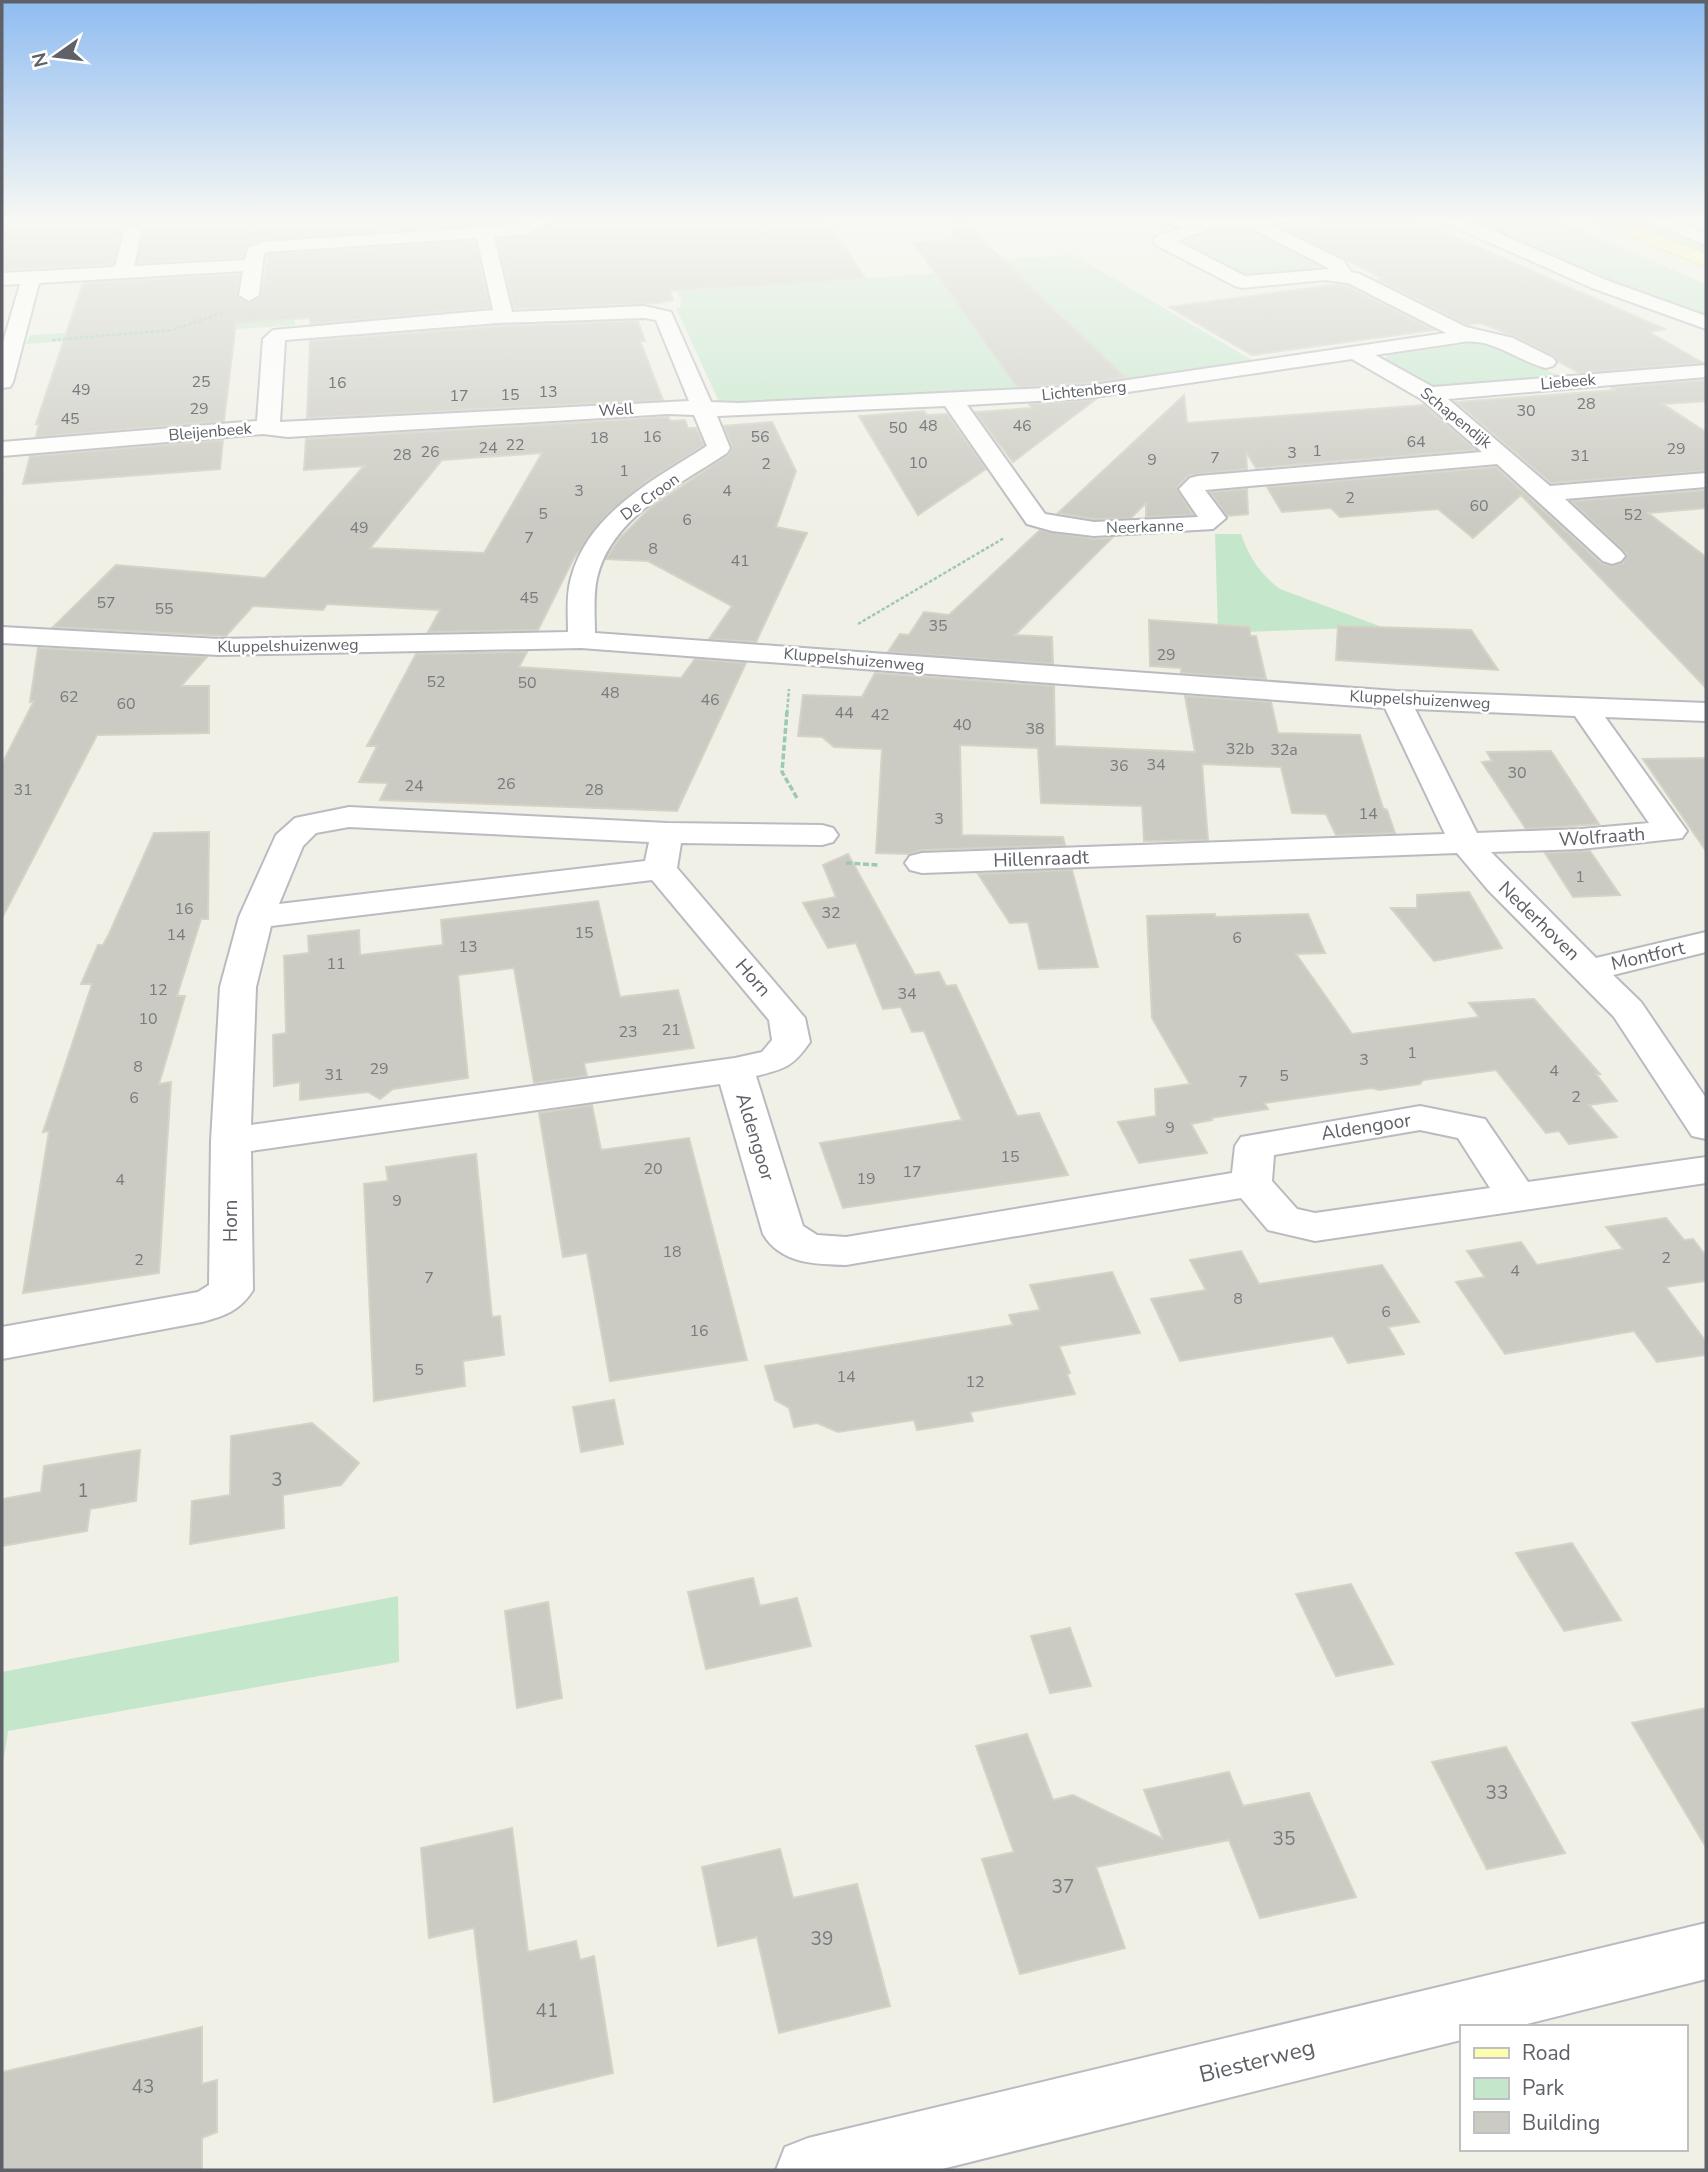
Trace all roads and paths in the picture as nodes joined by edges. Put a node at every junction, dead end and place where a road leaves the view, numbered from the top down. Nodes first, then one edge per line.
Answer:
1 (20, 318) edge
2 (204, 318) edge
3 (481, 318) edge
4 (665, 318) edge
5 (1431, 318) edge
6 (1458, 332) junction
7 (13, 342) junction
8 (1358, 354) junction
9 (1546, 362) dead end
10 (1706, 371) edge
11 (2, 382) edge
12 (1429, 394) junction
13 (953, 401) junction
14 (703, 408) junction
15 (263, 426) junction
16 (2, 449) edge
17 (1503, 457) junction
18 (1706, 480) edge
19 (1545, 494) junction
20 (1036, 519) junction
21 (1612, 556) dead end
22 (2, 635) edge
23 (581, 640) junction
24 (792, 655) junction
25 (832, 658) junction
26 (1396, 700) junction
27 (1584, 708) junction
28 (1706, 712) edge
29 (667, 833) junction
30 (822, 835) junction
31 (1466, 843) junction
32 (922, 863) joint
33 (660, 869) junction
34 (256, 917) junction
35 (1706, 942) edge
36 (1590, 970) junction
37 (735, 1070) junction
38 (1706, 1127) edge
39 (231, 1141) junction
40 (1706, 1170) edge
41 (1251, 1183) junction
42 (1518, 1199) junction
43 (2, 1343) edge
44 (1706, 1951) edge
45 (808, 2170) edge

1 - 7 street
2 - 7 path
3 - 15 street, Bleijenbeek
4 - 14 street
5 - 6 street
6 - 8 street, Lichtenberg
6 - 9 street
7 - 11 street
8 - 12 street, Schapendijk
8 - 13 street, Lichtenberg
10 - 12 street, Liebeek
12 - 17 street, Schapendijk
13 - 14 street, Lichtenberg
13 - 20 street
14 - 15 street, Well
14 - 23 street, De Croon
15 - 16 street, Bleijenbeek
17 - 19 street, Schapendijk
17 - 20 street, Neerkanne
18 - 19 street
19 - 21 street, Schapendijk
20 - 25 path
22 - 23 street, Kluppelshuizenweg
23 - 24 street, Kluppelshuizenweg
24 - 25 street, Kluppelshuizenweg
24 - 30 path
25 - 26 street, Kluppelshuizenweg
26 - 27 street, Kluppelshuizenweg
26 - 31 street, Nederhoven
27 - 28 street, Kluppelshuizenweg
27 - 31 street, Wolfraath
29 - 30 street, Horn
29 - 33 street
29 - 34 street, Horn
30 - 32 path
31 - 32 street, Hillenraadt
31 - 36 street, Nederhoven
33 - 34 street
33 - 37 street, Horn
34 - 39 street, Horn
35 - 36 street, Montfort
36 - 38 street, Nederhoven
37 - 39 street, Aldengoor
37 - 41 street, Aldengoor
39 - 43 street, Horn
40 - 42 street
41 - 42 street
41 - 42 street, Aldengoor
44 - 45 street, Biesterweg

